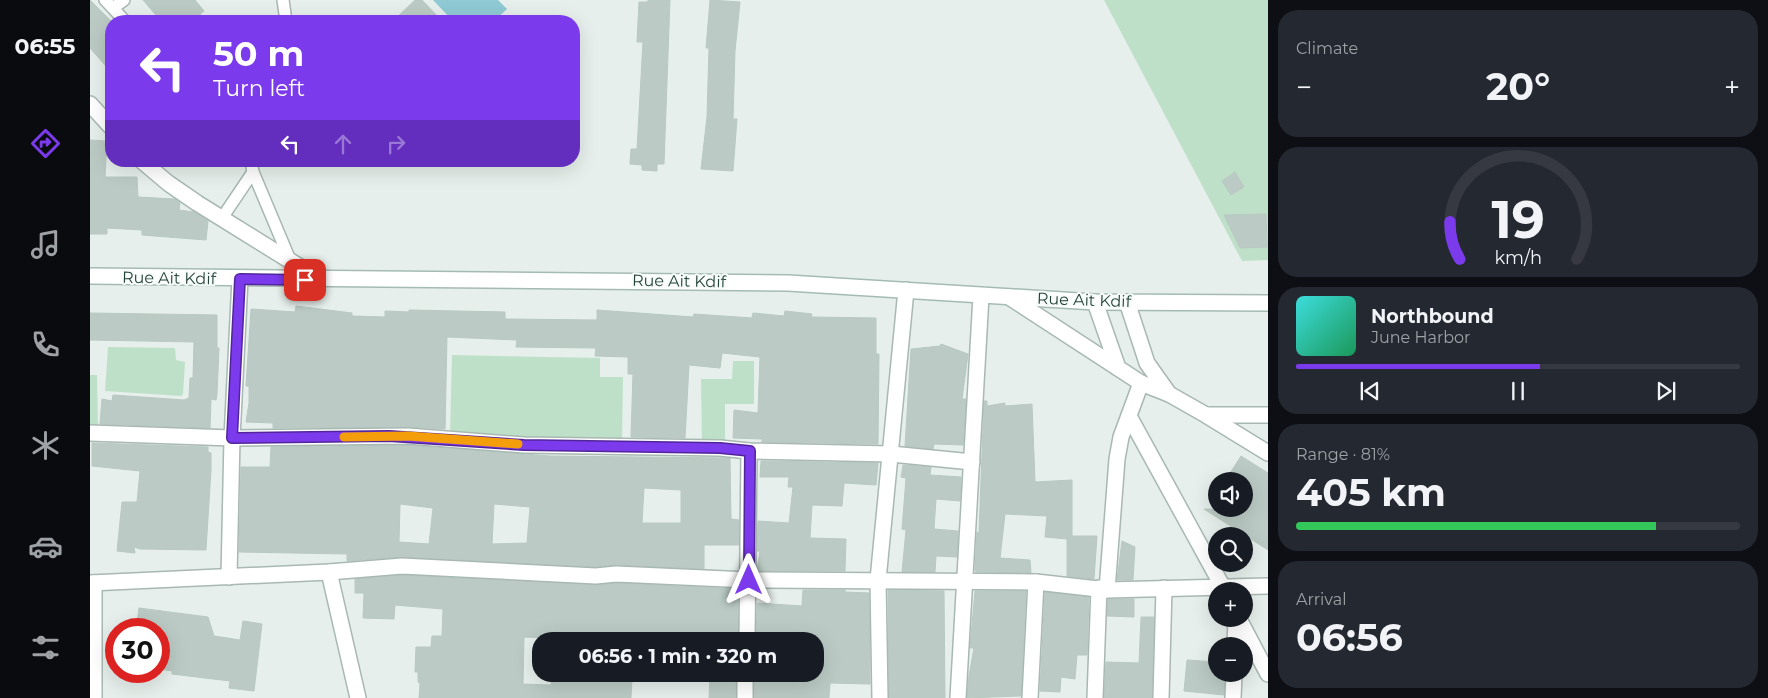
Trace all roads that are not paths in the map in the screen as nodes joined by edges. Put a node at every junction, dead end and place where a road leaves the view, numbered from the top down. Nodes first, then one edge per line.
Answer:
1 (124, 0) edge
2 (283, 0) edge
3 (109, 4) edge
4 (119, 15) edge
5 (285, 15) edge
6 (90, 104) edge
7 (105, 120) edge
8 (149, 167) edge
9 (252, 167) edge
10 (222, 218) junction
11 (290, 260) junction
12 (90, 276) edge
13 (240, 279) junction
14 (321, 280) junction
15 (906, 290) junction
16 (981, 296) junction
17 (1009, 297) junction
18 (1095, 302) junction
19 (1126, 302) junction
20 (1268, 303) edge
21 (1118, 368) junction
22 (1140, 383) junction
23 (1169, 394) junction
24 (1206, 415) junction
25 (1268, 415) edge
26 (1129, 416) junction
27 (90, 433) edge
28 (232, 438) junction
29 (750, 451) junction
30 (1268, 453) edge
31 (891, 454) junction
32 (972, 462) junction
33 (329, 572) junction
34 (229, 577) junction
35 (749, 580) junction
36 (878, 580) junction
37 (965, 580) junction
38 (1036, 582) junction
39 (1219, 582) edge
40 (92, 583) edge
41 (1268, 586) edge
42 (1253, 587) edge
43 (1164, 588) junction
44 (1103, 589) junction
45 (1208, 589) edge
46 (1242, 627) edge
47 (746, 632) edge
48 (1268, 674) edge
49 (746, 682) edge
50 (1234, 682) edge
51 (94, 698) edge
52 (358, 698) edge
53 (745, 698) edge
54 (880, 698) edge
55 (958, 698) edge
56 (1030, 698) edge
57 (1095, 698) edge
58 (1161, 698) edge
59 (1233, 698) edge

1 - 3 lane
2 - 5 lane
3 - 4 lane
6 - 7 street
8 - 10 street
9 - 10 lane
9 - 11 lane
10 - 11 street
11 - 14 street
12 - 13 street, Rue Ait Kdif
13 - 14 street, Rue Ait Kdif
13 - 28 street
14 - 15 street, Rue Ait Kdif
15 - 16 street, Rue Ait Kdif
15 - 31 street
16 - 17 street, Rue Ait Kdif
16 - 32 street
17 - 18 street, Rue Ait Kdif
17 - 21 street
18 - 19 street, Rue Ait Kdif
18 - 21 street
19 - 20 street, Rue Ait Kdif
19 - 23 street
21 - 22 street
22 - 23 street
22 - 26 street
23 - 24 street
24 - 25 street
24 - 30 street
26 - 39 street
26 - 44 street
27 - 28 street
28 - 29 street
28 - 34 street
29 - 31 street
29 - 35 street
31 - 32 street
31 - 36 street
32 - 37 street
33 - 34 street
33 - 35 street
33 - 52 street
34 - 40 street
35 - 36 street
35 - 47 street
36 - 37 street
36 - 54 street
37 - 38 street
37 - 55 street
38 - 44 street
38 - 56 street
40 - 51 street
41 - 42 street
43 - 44 street
43 - 45 street
43 - 58 street
44 - 57 street
46 - 48 street
49 - 53 street
50 - 59 street

